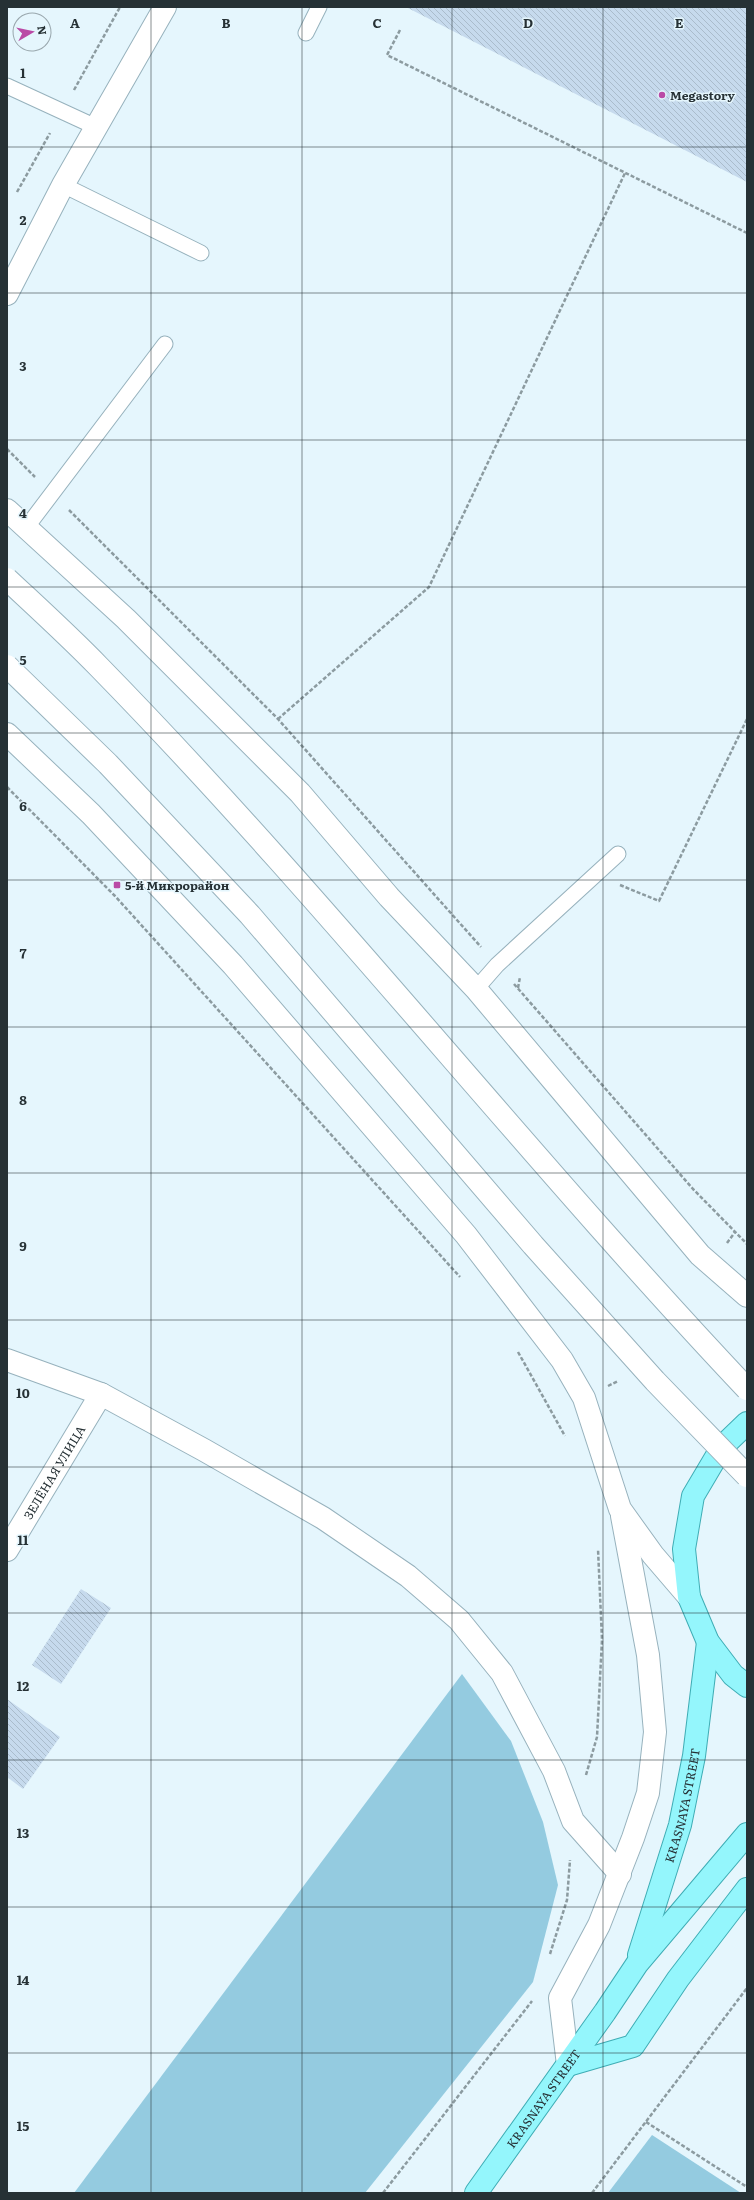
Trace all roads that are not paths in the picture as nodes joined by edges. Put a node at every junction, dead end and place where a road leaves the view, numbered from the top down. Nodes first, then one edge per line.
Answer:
1 (165, 7) edge
2 (319, 7) edge
3 (306, 33) dead end
4 (7, 86) edge
5 (96, 127) junction
6 (63, 185) junction
7 (201, 254) dead end
8 (7, 294) edge
9 (165, 344) dead end
10 (7, 510) edge
11 (26, 528) junction
12 (7, 580) edge
13 (7, 666) edge
14 (7, 734) edge
15 (618, 854) dead end
16 (476, 989) junction
17 (745, 1294) edge
18 (7, 1360) edge
19 (747, 1389) edge
20 (101, 1394) junction
21 (747, 1423) edge
22 (747, 1476) edge
23 (620, 1509) junction
24 (7, 1550) edge
25 (689, 1597) junction
26 (708, 1642) junction
27 (747, 1686) edge
28 (747, 1834) edge
29 (620, 1874) junction
30 (747, 1889) edge
31 (637, 1964) junction
32 (568, 2066) junction
33 (476, 2193) edge

1 - 5 street
2 - 3 lane
4 - 5 lane
5 - 6 street
6 - 7 lane
6 - 8 street
9 - 11 lane
10 - 11 street
11 - 16 street
12 - 19 street, bridge
13 - 22 street, bridge
14 - 23 street
15 - 16 lane
16 - 17 street
18 - 20 street
20 - 24 street, ЗЕЛЁНАЯ УЛИЦА
20 - 29 street
21 - 25 main road
23 - 25 street
23 - 29 street
25 - 26 main road
26 - 27 main road
26 - 31 main road, KRASNAYA STREET
28 - 31 main road, KRASNAYA STREET
29 - 32 street
30 - 32 main road
31 - 32 main road, KRASNAYA STREET
32 - 33 main road, KRASNAYA STREET

